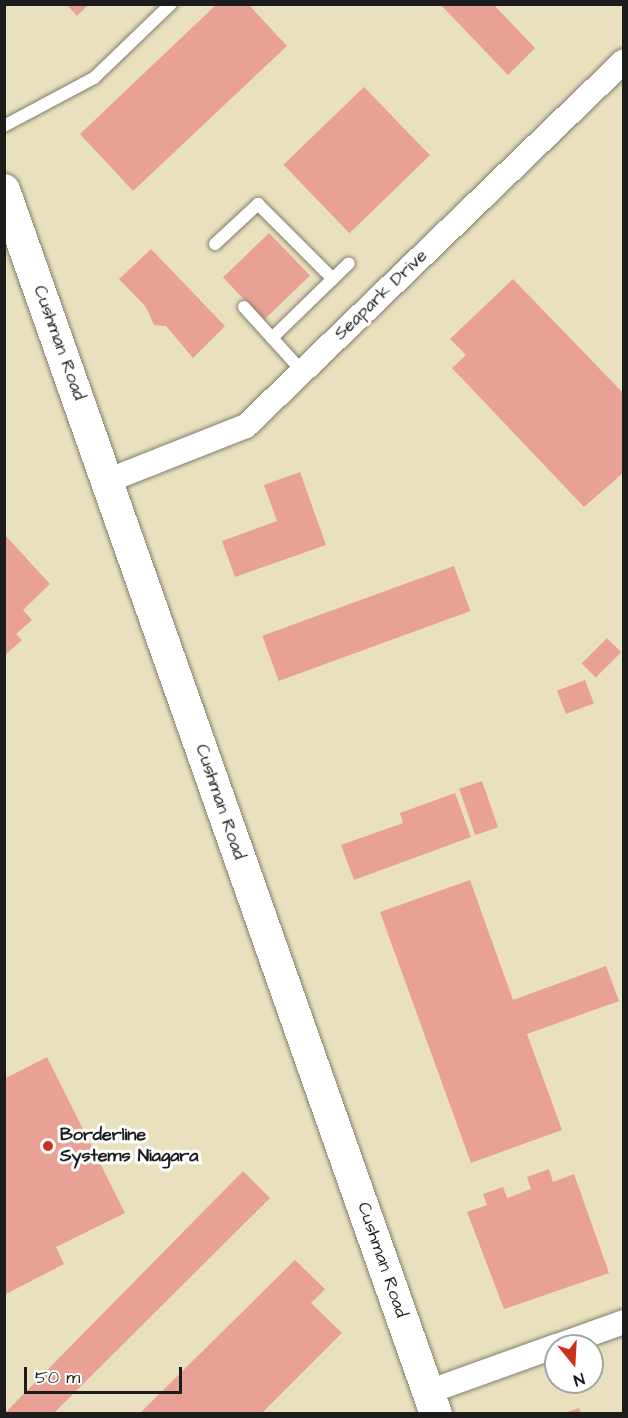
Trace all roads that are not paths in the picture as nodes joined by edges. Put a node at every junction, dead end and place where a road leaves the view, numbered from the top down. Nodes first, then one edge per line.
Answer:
1 (171, 4) edge
2 (624, 61) edge
3 (4, 126) edge
4 (6, 202) edge
5 (215, 244) dead end
6 (349, 263) dead end
7 (333, 279) junction
8 (244, 307) dead end
9 (272, 338) junction
10 (302, 371) junction
11 (108, 481) junction
12 (624, 1322) edge
13 (590, 1334) edge
14 (544, 1352) edge
15 (432, 1403) edge

1 - 3 lane
2 - 10 street, Seapark Drive
4 - 11 street, Cushman Road
5 - 7 lane
6 - 7 lane
7 - 9 lane
8 - 9 lane
9 - 10 lane
10 - 11 street, Seapark Drive
11 - 15 street, Cushman Road
12 - 13 street
14 - 15 street

